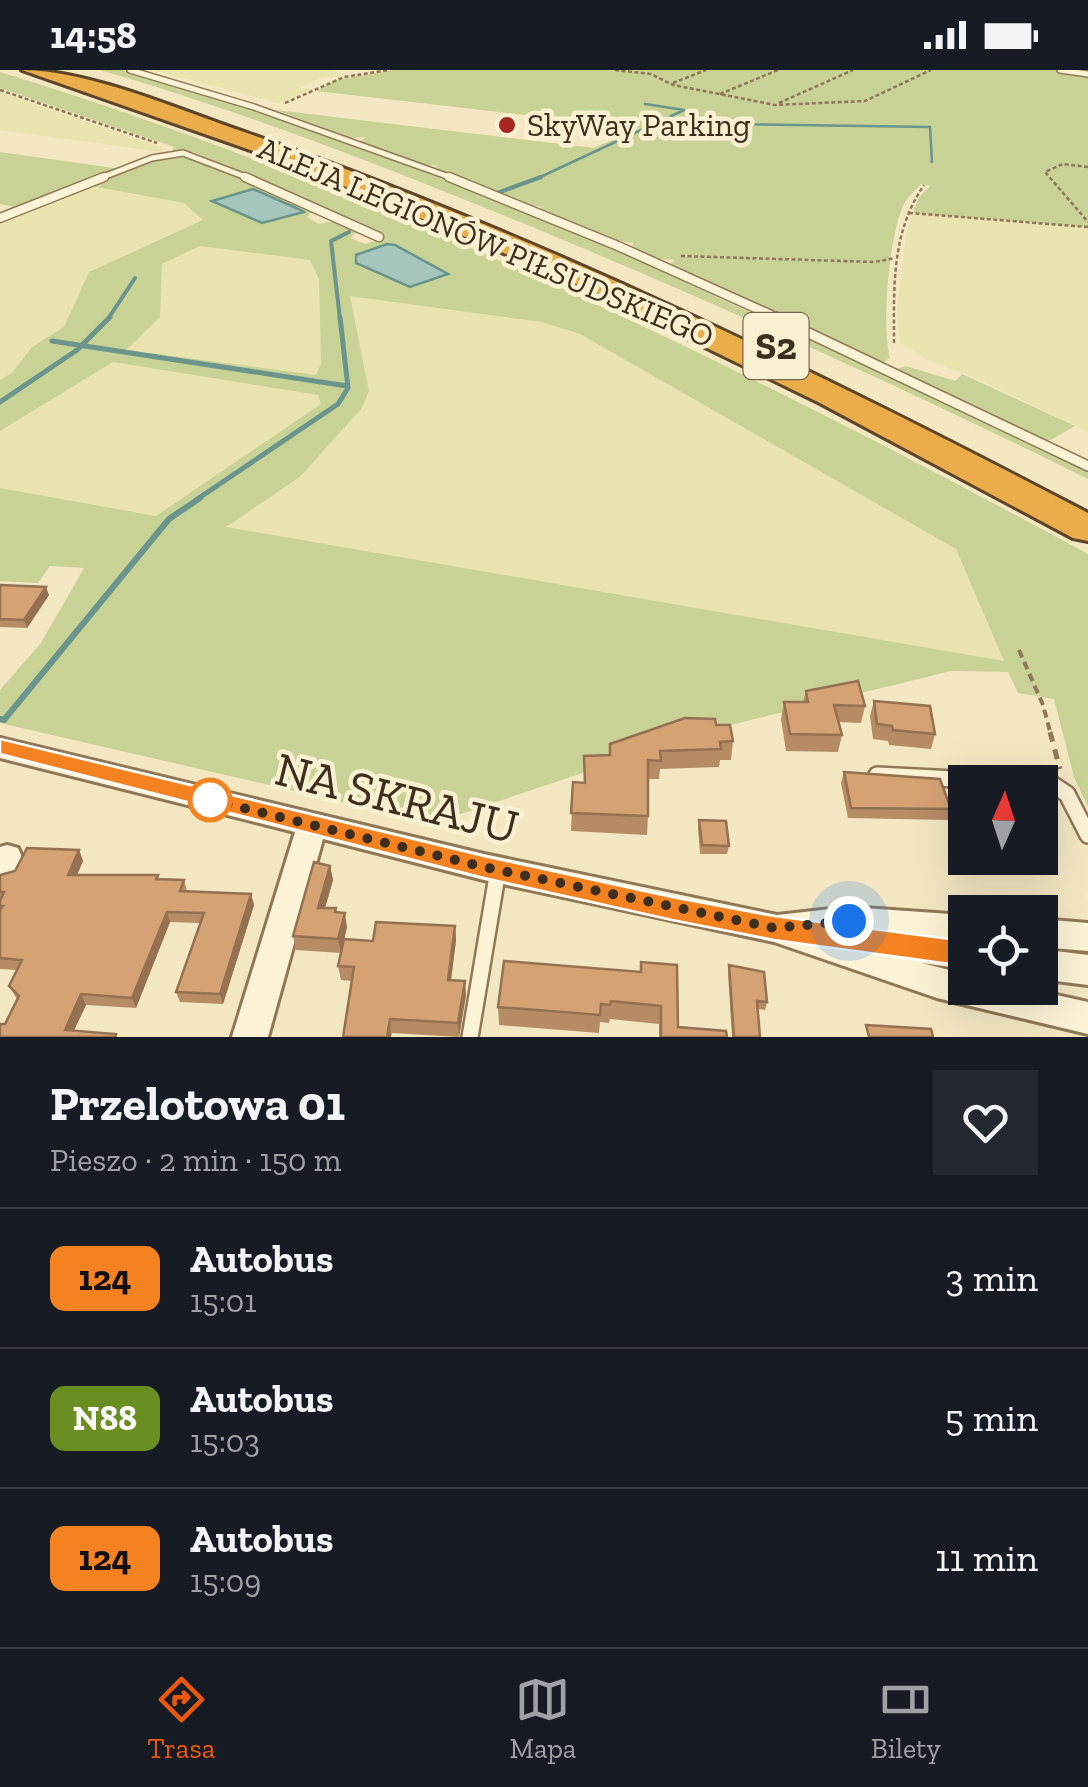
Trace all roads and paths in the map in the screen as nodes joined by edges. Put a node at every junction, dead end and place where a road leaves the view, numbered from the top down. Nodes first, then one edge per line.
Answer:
1 (32, 70) edge
2 (68, 70) edge
3 (130, 70) edge
4 (389, 70) edge
5 (615, 70) edge
6 (706, 70) edge
7 (778, 70) edge
8 (853, 70) edge
9 (931, 70) edge
10 (1060, 70) edge
11 (633, 71) edge
12 (1088, 74) edge
13 (670, 84) junction
14 (0, 90) edge
15 (720, 94) junction
16 (774, 105) junction
17 (276, 106) joint
18 (266, 110) junction
19 (167, 154) junction
20 (1088, 167) edge
21 (924, 185) dead end
22 (909, 213) junction
23 (0, 218) edge
24 (1088, 225) edge
25 (378, 237) dead end
26 (895, 258) junction
27 (672, 259) dead end
28 (894, 342) dead end
29 (1088, 466) edge
30 (1088, 498) edge
31 (1088, 529) edge
32 (1019, 650) dead end
33 (0, 748) edge
34 (866, 774) edge
35 (1060, 787) junction
36 (312, 824) junction
37 (1088, 835) edge
38 (498, 870) junction
39 (774, 928) junction
40 (948, 928) edge
41 (1058, 934) edge
42 (1088, 936) edge
43 (948, 952) edge
44 (1058, 966) edge
45 (1088, 970) edge
46 (1088, 1018) edge
47 (250, 1037) edge
48 (470, 1037) edge

1 - 31 highway, ALEJA LEGIONÓW PIŁSUDSKIEGO / S2
2 - 30 highway, ALEJA LEGIONÓW PIŁSUDSKIEGO / S2
3 - 18 lane
4 - 17 path
5 - 11 path
6 - 13 path
7 - 15 path
8 - 16 path
9 - 16 path
10 - 12 lane
11 - 13 path
13 - 15 path
14 - 19 path
15 - 16 path
17 - 18 lane
18 - 29 lane
19 - 23 lane
19 - 25 lane
20 - 24 path
21 - 22 path
22 - 24 path
22 - 26 path
26 - 27 path
26 - 28 path
32 - 35 path
33 - 36 street, NA SKRAJU
34 - 35 lane
35 - 37 lane
36 - 38 street, NA SKRAJU
36 - 47 street
38 - 39 street, NA SKRAJU
38 - 48 lane
39 - 40 street, NA SKRAJU
39 - 43 street
39 - 46 street, NA SKRAJU
41 - 42 street
44 - 45 street

